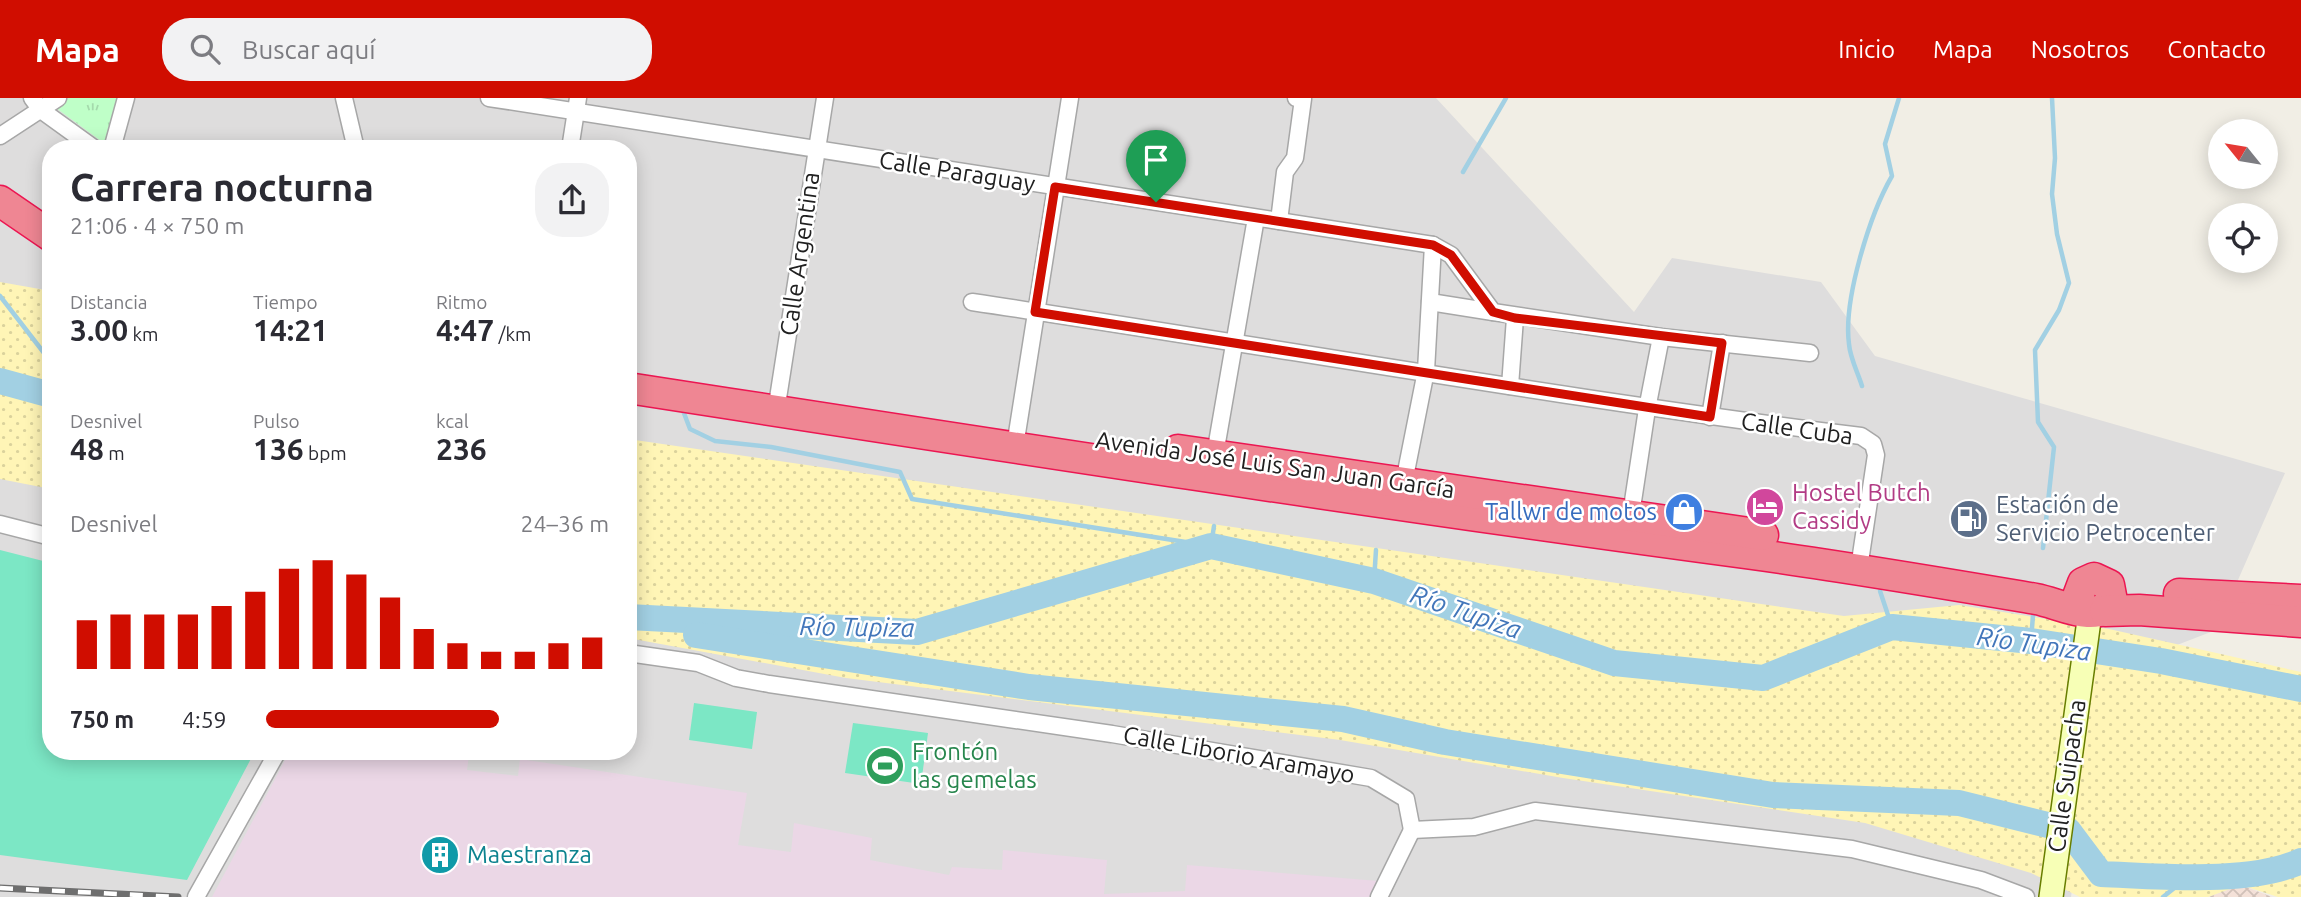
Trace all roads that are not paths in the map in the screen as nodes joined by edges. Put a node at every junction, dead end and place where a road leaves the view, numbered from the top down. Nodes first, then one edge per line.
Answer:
1 (58, 98) edge
2 (126, 98) edge
3 (344, 98) edge
4 (489, 98) edge
5 (825, 98) edge
6 (1070, 98) edge
7 (1300, 99) edge
8 (37, 104) edge
9 (576, 105) edge
10 (0, 136) edge
11 (83, 140) edge
12 (114, 140) edge
13 (354, 140) edge
14 (571, 140) edge
15 (815, 149) junction
16 (1055, 187) junction
17 (0, 201) edge
18 (1256, 218) junction
19 (1279, 221) junction
20 (0, 225) edge
21 (42, 230) edge
22 (1433, 245) junction
23 (42, 251) edge
24 (972, 302) dead end
25 (1430, 302) junction
26 (1035, 312) junction
27 (1493, 312) junction
28 (1515, 318) junction
29 (1661, 337) junction
30 (1234, 343) junction
31 (1722, 343) junction
32 (1810, 352) dead end
33 (637, 370) edge
34 (1426, 371) junction
35 (1510, 386) junction
36 (637, 389) edge
37 (777, 402) junction
38 (1647, 409) junction
39 (1710, 417) junction
40 (1016, 436) junction
41 (1214, 466) junction
42 (1402, 496) junction
43 (0, 524) edge
44 (1630, 526) junction
45 (42, 535) edge
46 (1860, 559) junction
47 (2095, 599) junction
48 (2301, 600) edge
49 (2301, 622) edge
50 (637, 654) edge
51 (273, 760) edge
52 (1412, 830) junction
53 (2051, 894) edge
54 (196, 897) edge
55 (1379, 897) edge
56 (2025, 897) edge

1 - 8 street
2 - 12 street
3 - 13 street
4 - 9 street, Calle Paraguay
5 - 15 street, Calle Argentina
6 - 16 street
7 - 19 street
8 - 10 street
8 - 11 street
9 - 14 street
9 - 15 street, Calle Paraguay
15 - 16 street, Calle Paraguay
15 - 37 street, Calle Argentina
16 - 18 street, Calle Paraguay
16 - 26 street
17 - 21 highway
18 - 19 street, Calle Paraguay
18 - 30 street
19 - 22 street, Calle Paraguay
20 - 23 highway
22 - 25 street
22 - 27 street
24 - 26 street, Calle Cuba
25 - 27 street
25 - 34 street
26 - 30 street, Calle Cuba
26 - 40 street
27 - 28 street
28 - 29 street
28 - 35 street
29 - 31 street
29 - 38 street
30 - 34 street, Calle Cuba
30 - 41 street
31 - 32 street
31 - 39 street
33 - 37 highway, Avenida José Luis San Juan García
34 - 35 street, Calle Cuba
34 - 42 street
35 - 38 street, Calle Cuba
36 - 37 highway, Avenida José Luis San Juan García
37 - 40 highway, Avenida José Luis San Juan García
38 - 39 street, Calle Cuba
38 - 44 street
39 - 46 street, Calle Cuba
40 - 41 highway, Avenida José Luis San Juan García
41 - 42 highway, Avenida José Luis San Juan García
42 - 44 highway, Avenida José Luis San Juan García
43 - 45 street
44 - 46 highway, Avenida José Luis San Juan García
46 - 47 highway, Avenida José Luis San Juan García
47 - 48 highway
47 - 49 highway
47 - 53 street, Calle Suipacha
50 - 52 street, Calle Liborio Aramayo
51 - 54 street
52 - 55 street
52 - 56 street

